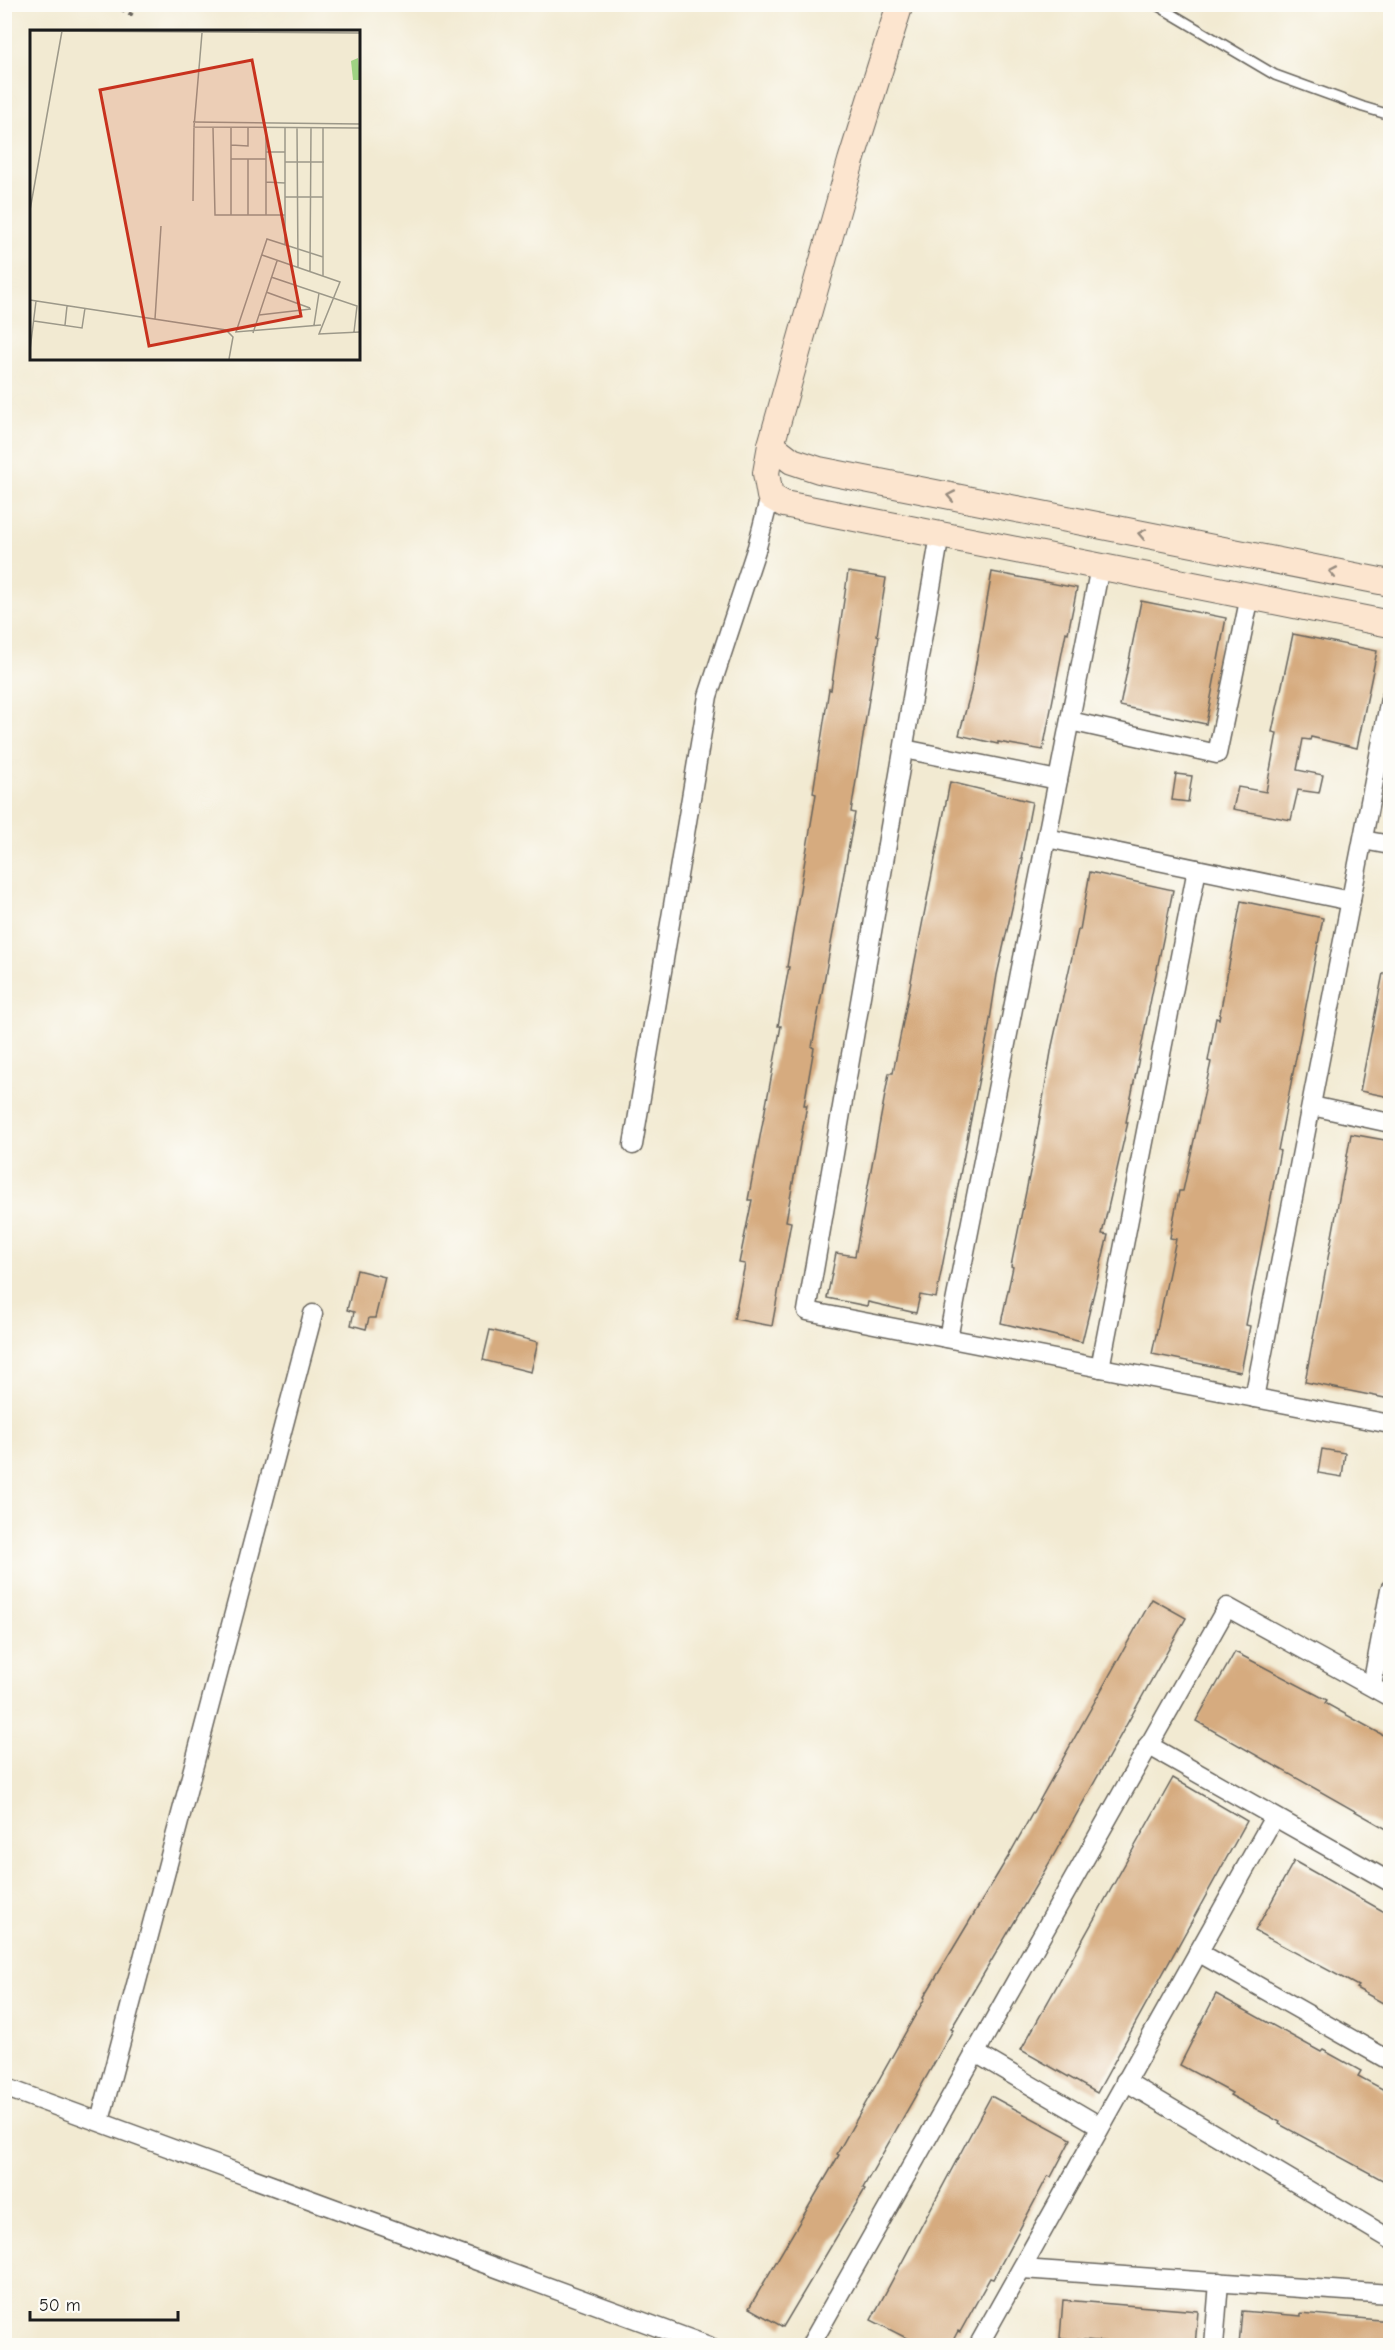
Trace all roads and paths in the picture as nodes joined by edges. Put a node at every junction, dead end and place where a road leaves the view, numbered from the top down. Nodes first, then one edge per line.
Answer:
1 (113, 4) edge
2 (900, 4) edge
3 (1155, 4) edge
4 (1176, 4) edge
5 (1170, 14) junction
6 (134, 16) dead end
7 (1390, 115) edge
8 (771, 445) junction
9 (770, 496) junction
10 (940, 535) junction
11 (1222, 550) junction
12 (1100, 567) junction
13 (1390, 583) edge
14 (1213, 589) junction
15 (1250, 596) junction
16 (1390, 624) edge
17 (1390, 699) edge
18 (1070, 721) junction
19 (904, 748) junction
20 (1058, 780) junction
21 (1047, 838) junction
22 (1363, 840) junction
23 (1390, 845) edge
24 (1197, 869) junction
25 (1351, 901) junction
26 (1311, 1106) junction
27 (1390, 1123) edge
28 (633, 1145) dead end
29 (313, 1314) dead end
30 (948, 1338) junction
31 (1100, 1368) junction
32 (1254, 1398) junction
33 (1390, 1424) edge
34 (1390, 1589) edge
35 (1372, 1686) junction
36 (1390, 1697) edge
37 (1148, 1745) junction
38 (1274, 1817) junction
39 (1390, 1882) edge
40 (1198, 1952) junction
41 (974, 2052) junction
42 (1390, 2061) edge
43 (1125, 2081) junction
44 (4, 2087) edge
45 (99, 2121) junction
46 (1100, 2126) junction
47 (1390, 2239) edge
48 (1022, 2269) junction
49 (1219, 2282) junction
50 (1390, 2294) edge
51 (708, 2346) edge
52 (810, 2346) edge
53 (978, 2346) edge
54 (1214, 2346) edge

1 - 6 path
2 - 8 street
3 - 5 lane
4 - 5 lane
5 - 7 lane
8 - 9 street
11 -> 8 street
9 - 10 street
9 - 28 street
10 - 12 street
10 - 19 street
13 -> 11 street
11 - 14 street
12 - 14 street
12 - 18 street
14 - 15 street
15 - 16 street
15 - 18 street
17 - 22 street
18 - 20 street
19 - 20 street
19 - 30 street
20 - 21 street
21 - 24 street
21 - 30 street
22 - 23 street
22 - 25 street
24 - 25 street
24 - 31 street
25 - 26 street
26 - 27 street
26 - 32 street
29 - 45 street
30 - 31 street
31 - 32 street
32 - 33 street
34 - 35 street
35 - 36 street
35 - 37 street
37 - 38 street
37 - 41 street
38 - 39 street
38 - 40 street
40 - 42 street
40 - 43 street
41 - 46 street
41 - 52 street
43 - 46 street
43 - 47 street
44 - 45 street
45 - 51 street
46 - 48 street
48 - 49 street
48 - 53 street
49 - 50 street
49 - 54 street

